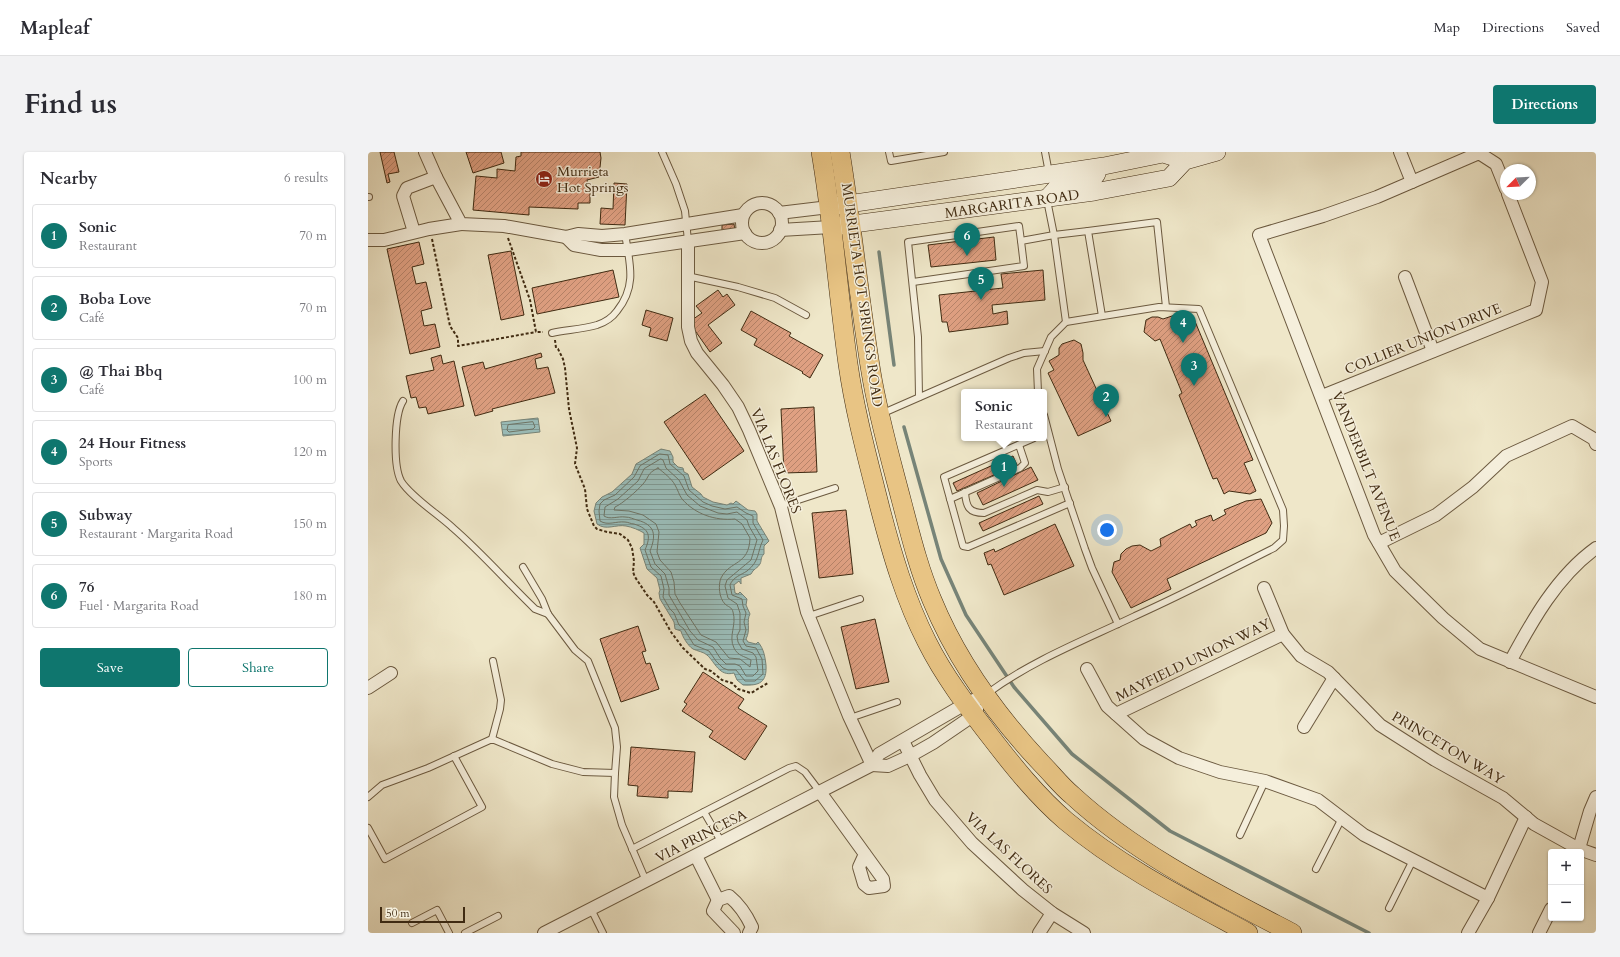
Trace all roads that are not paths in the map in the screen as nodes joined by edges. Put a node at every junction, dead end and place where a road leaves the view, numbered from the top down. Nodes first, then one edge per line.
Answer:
1 (425, 152) edge
2 (662, 152) edge
3 (821, 152) edge
4 (840, 152) edge
5 (889, 152) edge
6 (944, 152) edge
7 (1045, 152) edge
8 (1217, 152) edge
9 (1400, 152) edge
10 (1129, 156) edge
11 (1185, 161) junction
12 (1104, 166) junction
13 (1050, 174) junction
14 (1500, 174) edge
15 (436, 177) junction
16 (1412, 182) junction
17 (1047, 199) junction
18 (1510, 200) edge
19 (849, 203) junction
20 (829, 206) junction
21 (779, 213) junction
22 (743, 215) junction
23 (461, 224) junction
24 (851, 224) junction
25 (686, 225) junction
26 (830, 226) junction
27 (780, 230) junction
28 (1088, 231) junction
29 (414, 232) junction
30 (745, 233) junction
31 (625, 234) junction
32 (1054, 235) junction
33 (566, 237) junction
34 (368, 240) edge
35 (688, 241) junction
36 (1021, 241) junction
37 (628, 250) junction
38 (687, 276) junction
39 (1405, 277) dead end
40 (913, 282) junction
41 (1166, 307) junction
42 (806, 315) dead end
43 (1102, 316) junction
44 (1066, 322) junction
45 (552, 333) road end
46 (1433, 350) junction
47 (1045, 351) junction
48 (1038, 389) edge
49 (1322, 396) junction
50 (919, 397) junction
51 (403, 401) dead end
52 (880, 415) junction
53 (1047, 436) edge
54 (1028, 441) edge
55 (1596, 444) edge
56 (1019, 445) junction
57 (1065, 487) junction
58 (835, 488) dead end
59 (965, 492) junction
60 (950, 499) junction
61 (1070, 503) junction
62 (780, 506) junction
63 (1379, 544) junction
64 (1596, 548) edge
65 (523, 567) dead end
66 (1264, 588) dead end
67 (860, 599) dead end
68 (548, 614) junction
69 (809, 616) junction
70 (1118, 624) junction
71 (1283, 634) junction
72 (493, 661) dead end
73 (1510, 662) junction
74 (1087, 670) dead end
75 (391, 673) dead end
76 (1334, 678) junction
77 (368, 688) edge
78 (992, 690) junction
79 (1596, 697) edge
80 (897, 702) dead end
81 (970, 710) junction
82 (1116, 714) junction
83 (850, 718) junction
84 (1304, 727) dead end
85 (492, 739) junction
86 (902, 741) junction
87 (454, 756) junction
88 (910, 756) junction
89 (872, 765) junction
90 (615, 773) junction
91 (1265, 781) junction
92 (820, 792) junction
93 (368, 797) edge
94 (1596, 797) edge
95 (704, 812) junction
96 (1526, 817) junction
97 (1342, 818) junction
98 (368, 828) edge
99 (1240, 835) dead end
100 (722, 843) junction
101 (632, 849) junction
102 (1577, 849) edge
103 (1579, 849) edge
104 (1584, 851) edge
105 (865, 854) dead end
106 (1596, 855) edge
107 (696, 856) junction
108 (1413, 860) junction
109 (1316, 869) dead end
110 (646, 881) junction
111 (1488, 898) junction
112 (718, 900) junction
113 (1389, 908) dead end
114 (592, 909) junction
115 (1052, 913) junction
116 (1548, 915) edge
117 (498, 916) dead end
118 (412, 923) dead end
119 (1080, 932) edge
120 (449, 933) edge
121 (465, 933) edge
122 (544, 933) edge
123 (603, 933) edge
124 (734, 933) edge
125 (749, 933) edge
126 (1039, 933) edge
127 (1248, 933) edge
128 (1292, 933) edge
129 (1468, 933) edge
130 (1539, 933) edge

1 - 15 street
2 - 25 lane
3 - 20 main road, MURRIETA HOT SPRINGS ROAD
4 - 19 main road, MURRIETA HOT SPRINGS ROAD
5 - 6 lane
7 - 13 lane
8 - 11 main road
9 - 16 street
10 - 11 main road, MARGARITA ROAD
10 - 12 main road, MARGARITA ROAD
11 - 17 main road, MARGARITA ROAD
12 - 13 main road, MARGARITA ROAD
12 - 17 main road
13 - 19 main road, MARGARITA ROAD
14 - 16 street
15 - 23 street
15 - 29 street
16 - 49 street, VANDERBILT AVENUE
17 - 24 main road, MARGARITA ROAD
17 - 32 lane
18 - 46 street, COLLIER UNION DRIVE
19 - 20 main road, MARGARITA ROAD
19 - 24 main road, MURRIETA HOT SPRINGS ROAD
20 - 21 street
20 - 26 main road, MURRIETA HOT SPRINGS ROAD
21 - 22 street
21 - 27 street
22 - 25 street
22 - 30 street
23 - 29 street
23 - 33 street
24 - 26 main road, MARGARITA ROAD
24 - 52 main road, MURRIETA HOT SPRINGS ROAD
25 - 31 street
25 - 35 lane
26 - 27 street
26 - 81 main road, MURRIETA HOT SPRINGS ROAD
27 - 30 street
28 - 32 lane
28 - 41 lane
28 - 43 lane
29 - 34 street
30 - 35 street
31 - 33 street
31 - 37 lane
32 - 36 lane
32 - 44 lane
33 - 37 street
35 - 37 street
35 - 38 street, VIA LAS FLORES
36 - 40 lane
36 - 40 lane
37 - 45 lane
38 - 42 lane
38 - 62 street, VIA LAS FLORES
39 - 46 street
40 - 50 lane
41 - 43 lane
41 - 70 lane
43 - 44 lane
44 - 47 lane
46 - 49 street, COLLIER UNION DRIVE
47 - 48 lane
47 - 50 lane
49 - 63 street, VANDERBILT AVENUE
50 - 52 lane
51 - 68 lane
52 - 78 main road, MURRIETA HOT SPRINGS ROAD
53 - 57 lane
54 - 56 lane
55 - 63 street
56 - 59 lane
56 - 60 lane
57 - 59 lane
57 - 61 lane
58 - 62 lane
59 - 60 lane
60 - 61 lane
61 - 70 lane
62 - 69 street, VIA LAS FLORES
63 - 73 street, VANDERBILT AVENUE
64 - 73 street
65 - 68 lane
66 - 71 street, PRINCETON WAY
67 - 69 lane
68 - 90 lane
69 - 83 street, VIA LAS FLORES
70 - 78 lane
71 - 76 street, PRINCETON WAY
71 - 82 street, MAYFIELD UNION WAY
72 - 85 lane
73 - 79 street, VANDERBILT AVENUE
74 - 82 street
75 - 77 street
76 - 84 street
76 - 96 street, PRINCETON WAY
78 - 81 street, VIA PRINCESA
78 - 128 main road, MURRIETA HOT SPRINGS ROAD
80 - 83 lane
81 - 86 street, VIA PRINCESA
81 - 88 street, VIA PRINCESA
81 - 127 main road, MURRIETA HOT SPRINGS ROAD
82 - 91 street
83 - 89 street, VIA LAS FLORES
85 - 87 lane
85 - 90 lane
86 - 88 street, VIA LAS FLORES
86 - 89 street, VIA PRINCESA
87 - 93 lane
87 - 98 lane
88 - 89 street, VIA PRINCESA
88 - 115 street, VIA LAS FLORES
89 - 92 street, VIA PRINCESA
90 - 101 lane
91 - 97 street
91 - 99 lane
92 - 95 lane
92 - 100 street, VIA PRINCESA
92 - 105 street
94 - 103 street
95 - 100 lane
95 - 101 lane
96 - 102 street, PRINCETON WAY
96 - 111 street
97 - 108 street
97 - 109 lane
100 - 107 street, VIA PRINCESA
101 - 110 lane
104 - 106 street, PRINCETON WAY
107 - 110 street, VIA PRINCESA
107 - 112 street
108 - 111 street
108 - 113 lane
110 - 114 street, VIA PRINCESA
111 - 129 street
112 - 124 street
112 - 125 street
114 - 122 street, VIA PRINCESA
114 - 123 lane
115 - 119 street, VIA LAS FLORES
115 - 126 street
116 - 130 street
117 - 121 lane
118 - 120 lane

